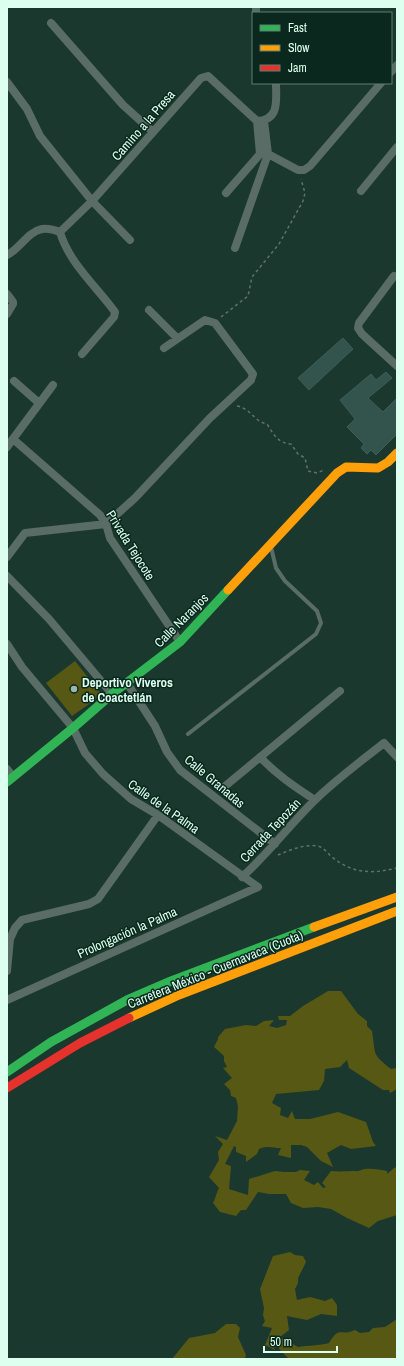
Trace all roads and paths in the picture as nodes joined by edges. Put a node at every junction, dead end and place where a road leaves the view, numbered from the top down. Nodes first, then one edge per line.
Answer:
1 (51, 23) dead end
2 (7, 82) edge
3 (276, 84) edge
4 (380, 84) edge
5 (261, 121) junction
6 (153, 132) junction
7 (397, 147) edge
8 (268, 154) junction
9 (298, 170) junction
10 (361, 191) dead end
11 (226, 193) dead end
12 (92, 201) junction
13 (60, 232) junction
14 (130, 240) dead end
15 (235, 248) dead end
16 (7, 255) edge
17 (394, 276) dead end
18 (7, 294) edge
19 (149, 310) dead end
20 (7, 314) edge
21 (215, 323) junction
22 (176, 338) junction
23 (164, 348) dead end
24 (82, 354) dead end
25 (397, 366) edge
26 (14, 381) dead end
27 (53, 385) dead end
28 (39, 403) junction
29 (226, 404) junction
30 (13, 439) junction
31 (7, 447) edge
32 (397, 453) edge
33 (337, 473) junction
34 (106, 524) junction
35 (270, 544) junction
36 (7, 557) edge
37 (7, 576) edge
38 (180, 642) junction
39 (7, 644) edge
40 (127, 683) junction
41 (340, 691) dead end
42 (112, 694) junction
43 (73, 728) junction
44 (188, 734) dead end
45 (260, 757) junction
46 (397, 757) edge
47 (7, 770) edge
48 (10, 780) edge
49 (224, 787) dead end
50 (315, 800) junction
51 (158, 815) junction
52 (275, 844) junction
53 (278, 855) dead end
54 (397, 868) edge
55 (242, 877) junction
56 (258, 887) joint
57 (397, 897) edge
58 (397, 902) edge
59 (397, 912) edge
60 (397, 918) edge
61 (7, 971) edge
62 (7, 1000) edge
63 (7, 1072) edge
64 (7, 1075) edge
65 (7, 1088) edge
66 (7, 1092) edge

1 - 6 street
2 - 12 street
3 - 5 street
4 - 9 street
5 - 6 street, Camino a la Presa
5 - 8 street
5 - 11 street
6 - 12 street, Camino a la Presa
7 - 10 street
8 - 9 street
8 - 15 street
9 - 21 path
12 - 13 street, Camino a la Presa
12 - 14 street
13 - 16 street
13 - 24 street
17 - 25 street
18 - 20 street
19 - 22 street
21 - 22 street
21 - 29 street
22 - 23 street
26 - 28 street
27 - 28 street
28 - 30 street
29 - 33 path
29 - 34 street
30 - 31 street
30 - 34 street, Privada Tejocote
32 - 33 main road
33 - 35 main road, Calle Naranjos
34 - 36 street
34 - 38 street, Privada Tejocote
35 - 38 main road, Calle Naranjos
35 - 44 lane
37 - 42 street
38 - 40 main road, Calle Naranjos
39 - 43 street
40 - 42 main road, Calle Naranjos
40 - 52 street, Calle Granadas
41 - 45 street
42 - 43 main road, Calle Naranjos
43 - 48 main road, Calle Naranjos
43 - 51 street, Calle de la Palma
45 - 49 street
45 - 50 street, Cerrada Tepozán
46 - 50 street, Cerrada Tepozán
47 - 48 street
50 - 52 street, Cerrada Tepozán
51 - 55 street, Calle de la Palma
51 - 61 street
52 - 55 street, Cerrada Tepozán
53 - 54 path
55 - 56 street, Calle de la Palma
56 - 62 street, Prolongación la Palma
57 - 63 main road, Carretera México - Cuernavaca (Cuota)
58 - 64 main road
59 - 65 main road, Carretera México - Cuernavaca (Cuota)
60 - 66 main road

